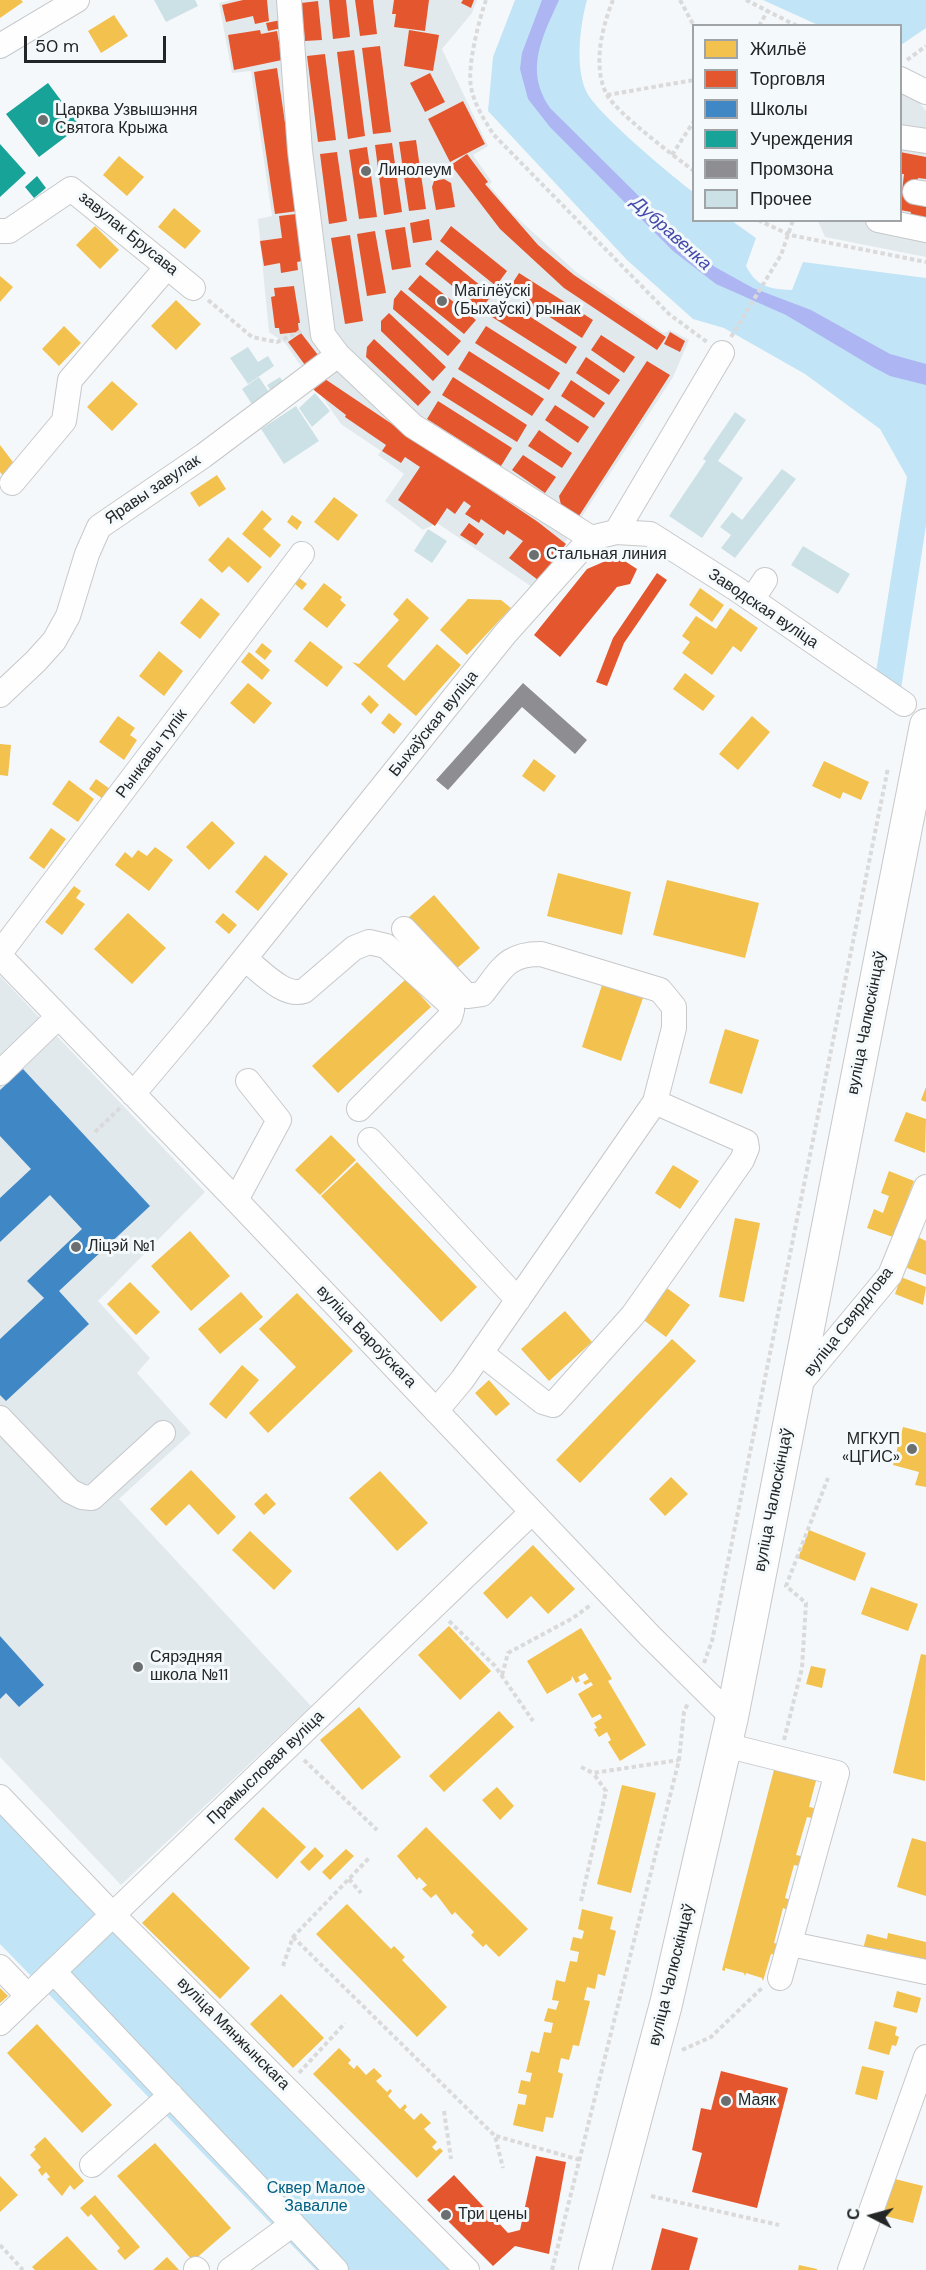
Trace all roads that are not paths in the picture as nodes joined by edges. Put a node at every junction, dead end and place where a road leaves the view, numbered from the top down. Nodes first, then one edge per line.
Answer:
1 (77, 0) edge
2 (289, 0) edge
3 (0, 46) edge
4 (902, 80) edge
5 (926, 92) edge
6 (902, 137) edge
7 (926, 141) edge
8 (888, 222) edge
9 (926, 230) edge
10 (0, 231) edge
11 (167, 267) junction
12 (193, 288) road end
13 (722, 353) road end
14 (338, 355) junction
15 (12, 483) dead end
16 (616, 532) junction
17 (591, 538) junction
18 (302, 554) dead end
19 (765, 580) dead end
20 (752, 600) junction
21 (0, 695) edge
22 (915, 714) edge
23 (404, 929) dead end
24 (0, 954) edge
25 (245, 958) junction
26 (58, 1017) junction
27 (0, 1073) edge
28 (248, 1081) dead end
29 (128, 1100) junction
30 (655, 1102) junction
31 (359, 1110) dead end
32 (369, 1140) dead end
33 (926, 1187) edge
34 (236, 1200) junction
35 (518, 1300) junction
36 (481, 1353) junction
37 (796, 1388) junction
38 (436, 1411) junction
39 (0, 1418) edge
40 (163, 1434) dead end
41 (531, 1512) junction
42 (728, 1731) junction
43 (0, 1797) edge
44 (113, 1915) junction
45 (791, 1944) junction
46 (0, 1967) edge
47 (54, 1972) junction
48 (926, 1972) edge
49 (780, 1978) road end
50 (28, 1996) junction
51 (0, 2023) edge
52 (926, 2057) edge
53 (171, 2095) junction
54 (92, 2165) dead end
55 (293, 2224) junction
56 (230, 2270) edge
57 (336, 2270) edge
58 (467, 2270) edge
59 (595, 2270) edge
60 (850, 2270) edge

1 - 3 street
2 - 14 street
4 - 5 street
6 - 7 street
8 - 9 street
10 - 11 street, завулак Брусава
11 - 12 street, завулак Брусава
11 - 15 street
13 - 16 street
14 - 17 street
14 - 21 street, Яравы завулак
16 - 17 street
16 - 20 street, Заводская вуліца
17 - 25 street, Быхаўская вуліца
18 - 24 street, Рынкавы тупік
19 - 20 street
20 - 22 street, Заводская вуліца
22 - 37 main road, вуліца Чалюскінцаў
23 - 30 street
24 - 26 street, вуліца Вароўскага
25 - 29 street, Быхаўская вуліца
25 - 31 street
26 - 27 street
26 - 29 street, вуліца Вароўскага
28 - 34 street
29 - 34 street, вуліца Вароўскага
30 - 35 street
30 - 36 street
32 - 35 street
33 - 37 street, вуліца Свярдлова
34 - 38 street, вуліца Вароўскага
35 - 36 street
36 - 38 street
37 - 42 main road, вуліца Чалюскінцаў
38 - 41 street, вуліца Вароўскага
39 - 40 street
41 - 42 street, вуліца Вароўскага
41 - 44 street, Прамысловая вуліца
42 - 45 street
42 - 59 main road, вуліца Чалюскінцаў
43 - 44 street, вуліца Мянжынскага
44 - 47 street, Прамысловая вуліца
44 - 58 street, вуліца Мянжынскага
45 - 48 street
45 - 49 street
46 - 50 street
47 - 50 street, Прамысловая вуліца
47 - 53 street
50 - 51 street, Прамысловая вуліца
52 - 60 street
53 - 54 street
53 - 55 street
55 - 56 street
55 - 57 street

